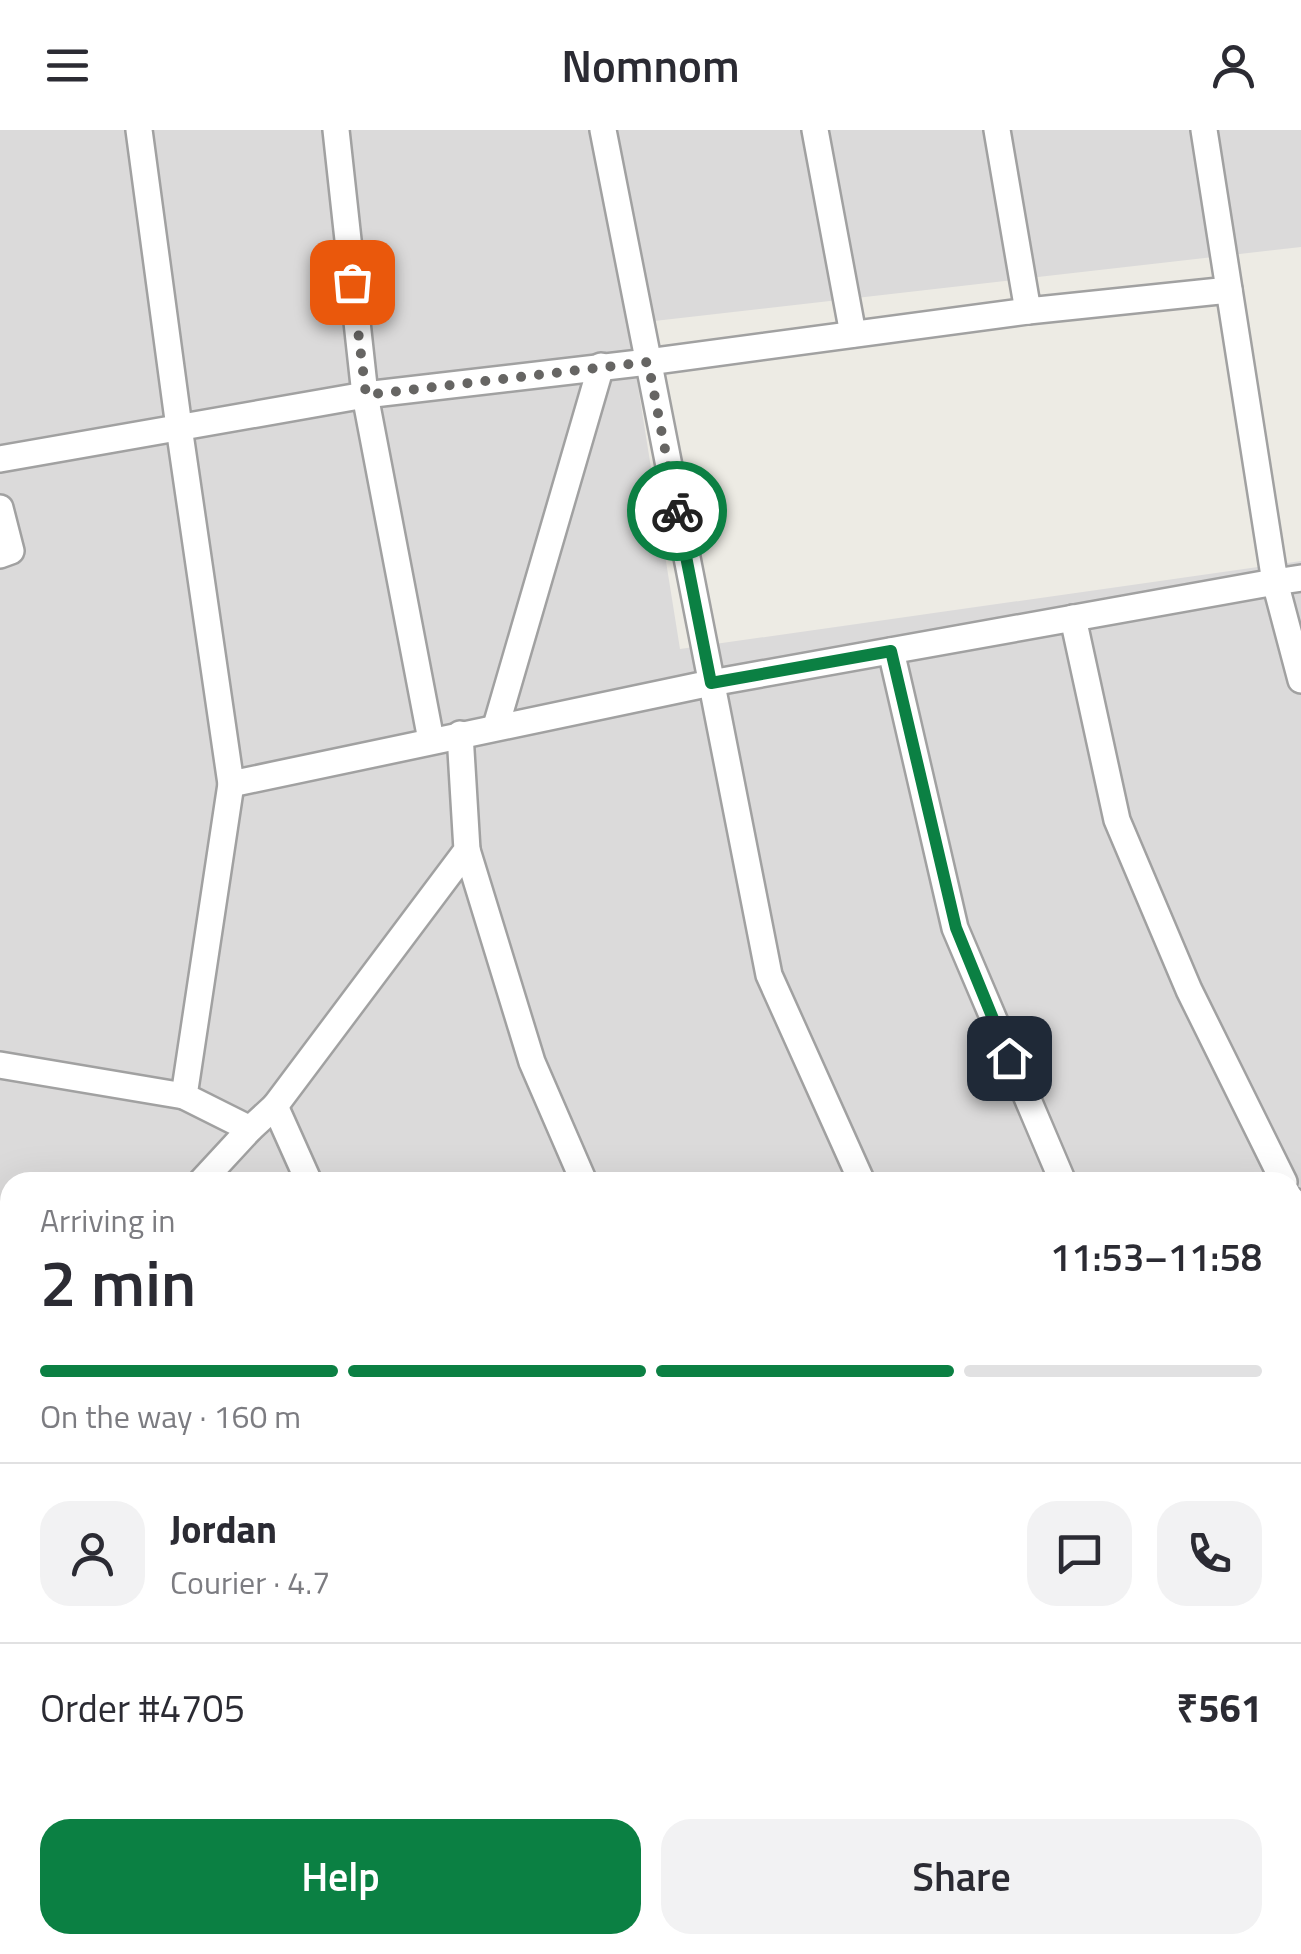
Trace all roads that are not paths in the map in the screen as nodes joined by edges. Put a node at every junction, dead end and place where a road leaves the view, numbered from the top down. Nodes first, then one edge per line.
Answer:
1 (139, 130) edge
2 (336, 130) edge
3 (603, 130) edge
4 (815, 130) edge
5 (997, 130) edge
6 (1204, 130) edge
7 (1229, 290) junction
8 (1028, 311) junction
9 (853, 334) junction
10 (648, 362) junction
11 (601, 366) junction
12 (366, 395) junction
13 (178, 428) junction
14 (0, 459) edge
15 (0, 508) edge
16 (0, 555) edge
17 (1301, 578) edge
18 (1275, 582) junction
19 (1072, 618) junction
20 (891, 651) junction
21 (1301, 680) edge
22 (711, 683) junction
23 (496, 726) junction
24 (460, 734) junction
25 (431, 740) junction
26 (231, 784) junction
27 (467, 850) junction
28 (0, 1065) edge
29 (184, 1096) junction
30 (276, 1106) junction
31 (250, 1128) junction
32 (210, 1172) edge
33 (305, 1172) edge
34 (580, 1172) edge
35 (857, 1172) edge
36 (1059, 1172) edge
37 (1279, 1172) edge

1 - 13 street
2 - 12 street
3 - 10 street
4 - 9 street
5 - 8 street
6 - 7 street
7 - 8 street
7 - 18 street
8 - 9 street
9 - 10 street
10 - 11 street
10 - 22 street
11 - 12 street
11 - 23 street
12 - 13 street
12 - 25 street
13 - 14 street
13 - 26 street
15 - 16 street
17 - 18 street
18 - 19 street
18 - 21 street
19 - 20 street
19 - 37 street
20 - 22 street
20 - 36 street
22 - 23 street
22 - 35 street
23 - 24 street
24 - 25 street
24 - 27 street
25 - 26 street
26 - 29 street
27 - 30 street
27 - 34 street
28 - 29 street
29 - 31 street
30 - 31 street
30 - 33 street
31 - 32 street

